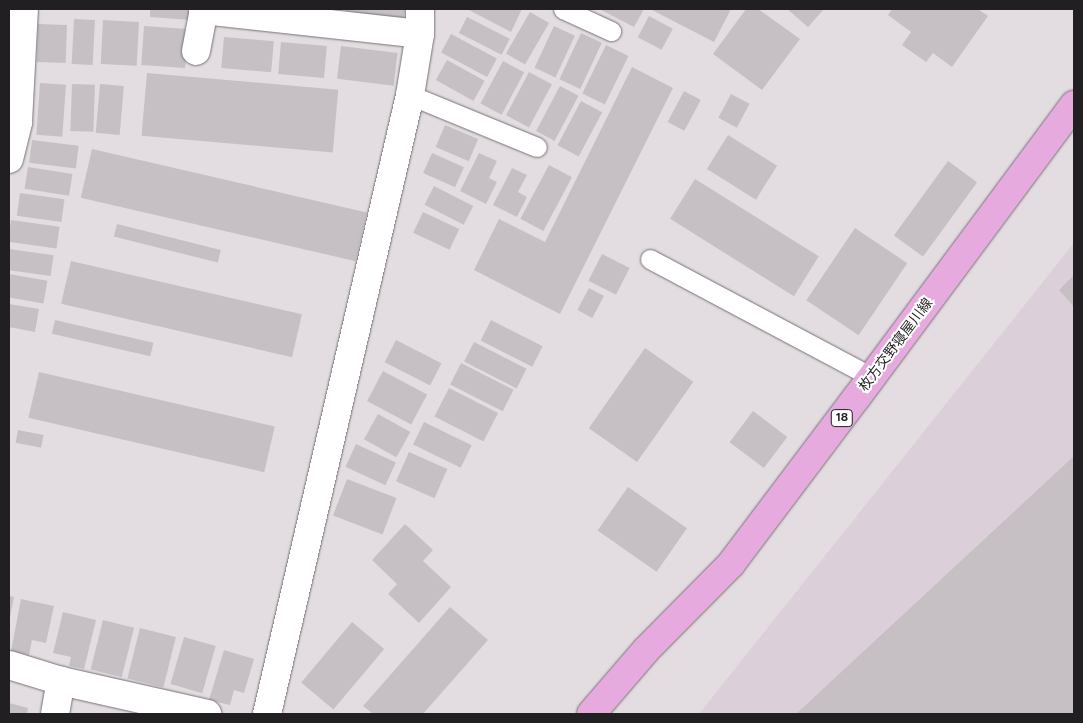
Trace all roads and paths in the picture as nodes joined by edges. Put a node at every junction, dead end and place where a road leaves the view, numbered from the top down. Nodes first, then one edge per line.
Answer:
1 (24, 9) edge
2 (204, 9) edge
3 (563, 9) edge
4 (420, 22) edge
5 (611, 31) dead end
6 (196, 51) dead end
7 (410, 95) junction
8 (1074, 105) edge
9 (537, 147) dead end
10 (9, 159) edge
11 (650, 259) dead end
12 (872, 378) junction
13 (9, 665) edge
14 (61, 681) junction
15 (54, 714) edge
16 (207, 714) edge
17 (267, 714) edge
18 (591, 714) edge

1 - 10 street
2 - 4 street
2 - 6 street
3 - 5 lane
4 - 7 street
7 - 9 lane
7 - 17 street
8 - 12 main road, 枚方交野寝屋川線 / 18
11 - 12 lane
12 - 18 main road, 枚方交野寝屋川線 / 18
13 - 14 street
14 - 15 street
14 - 16 street

